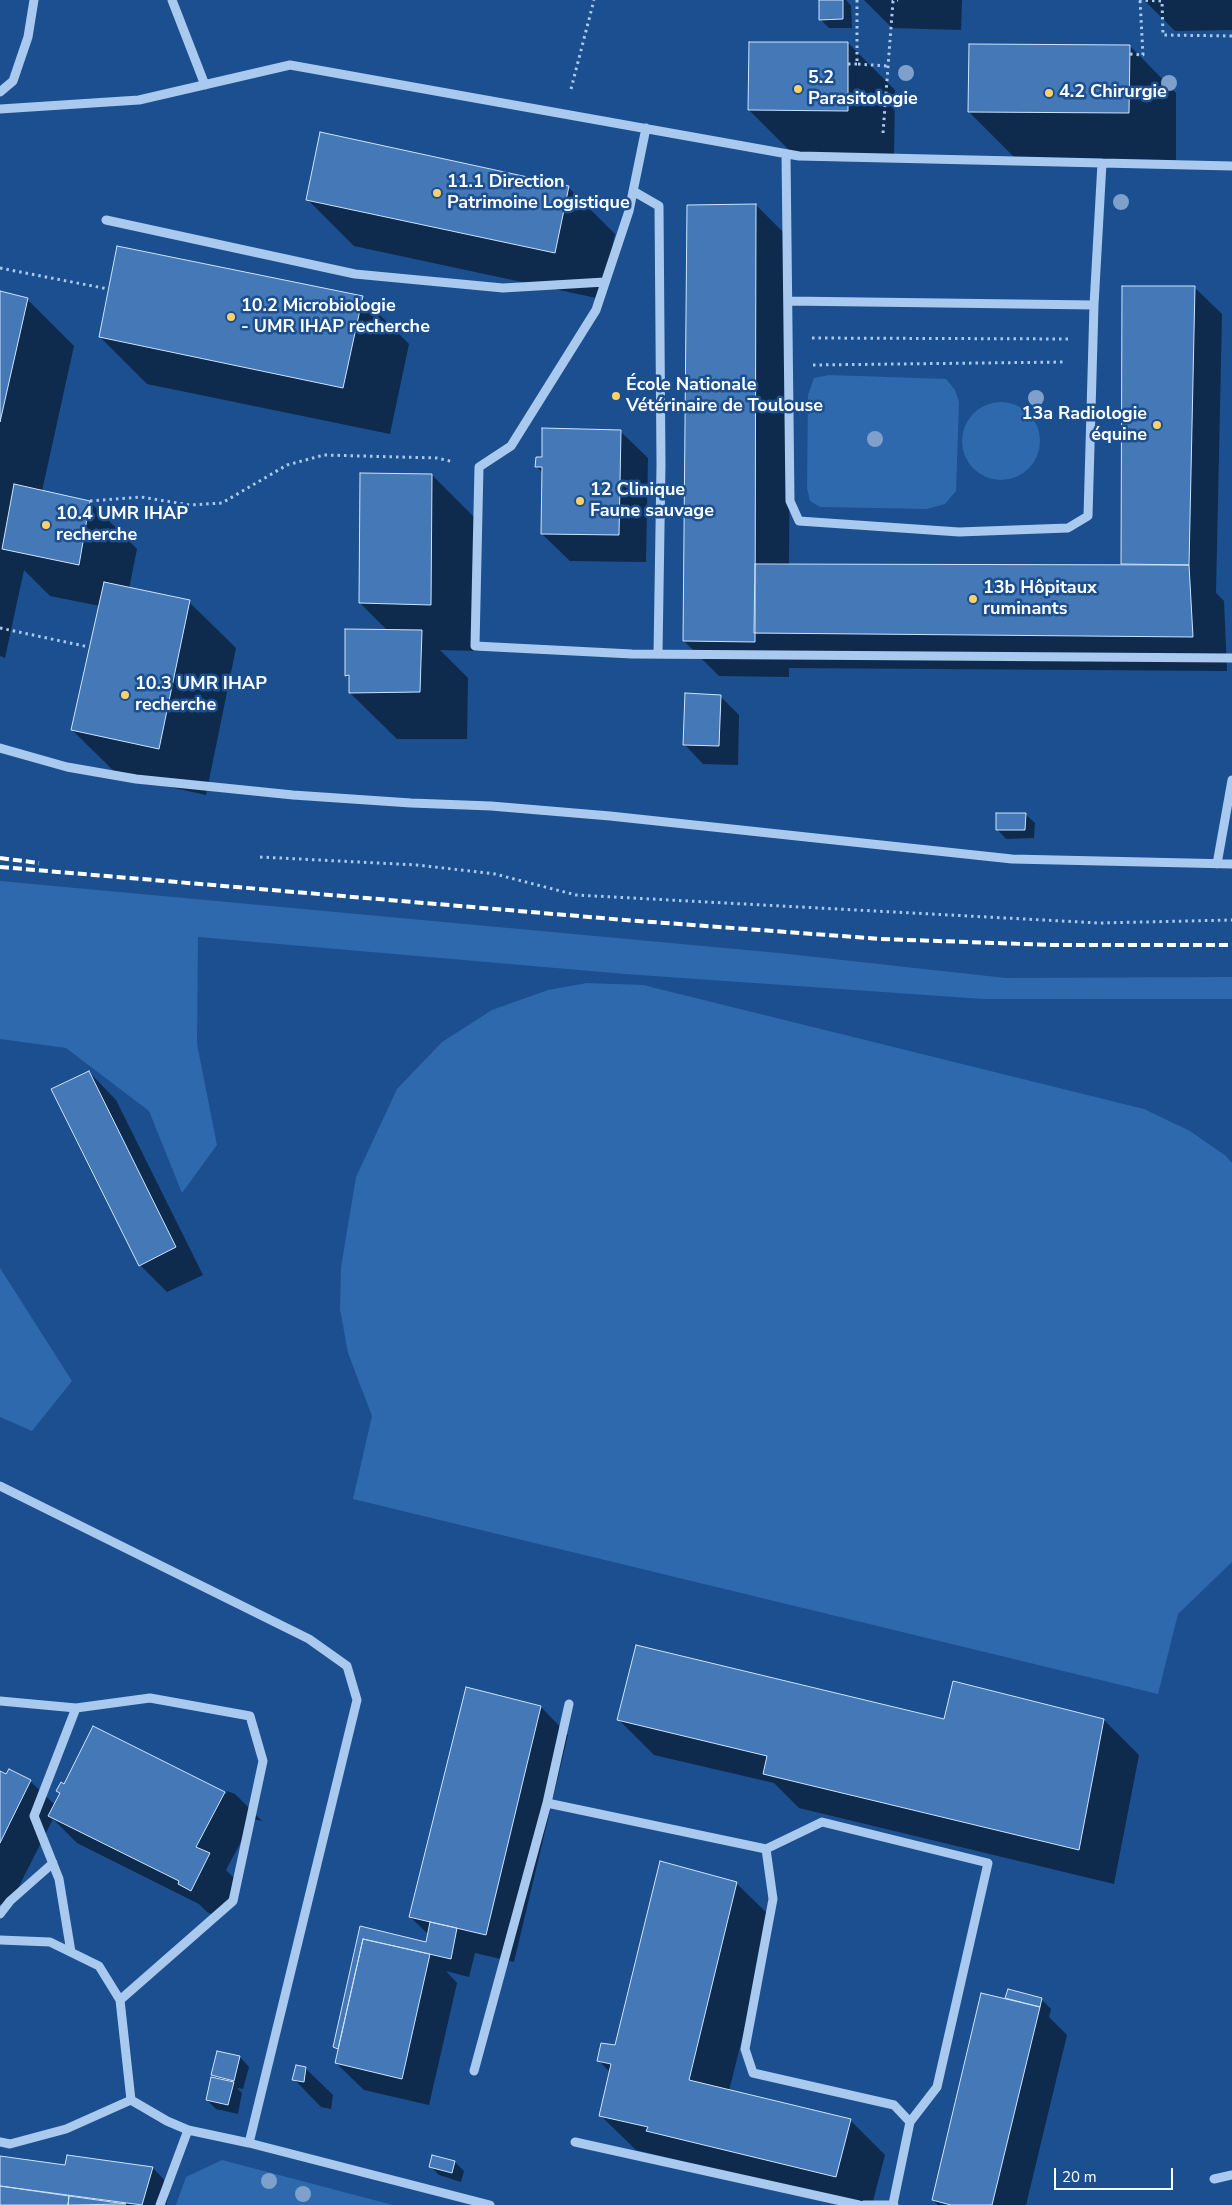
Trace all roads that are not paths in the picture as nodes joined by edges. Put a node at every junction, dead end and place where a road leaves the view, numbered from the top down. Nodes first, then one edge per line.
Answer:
1 (34, 0) edge
2 (172, 0) edge
3 (205, 85) junction
4 (0, 92) edge
5 (0, 110) edge
6 (646, 128) junction
7 (786, 154) junction
8 (1102, 164) junction
9 (1232, 166) edge
10 (633, 191) junction
11 (106, 220) dead end
12 (605, 282) junction
13 (788, 301) junction
14 (1094, 305) junction
15 (658, 654) junction
16 (1232, 658) edge
17 (0, 748) edge
18 (1232, 780) edge
19 (1217, 864) junction
20 (1232, 864) edge
21 (0, 1486) edge
22 (0, 1701) edge
23 (569, 1704) dead end
24 (76, 1708) junction
25 (547, 1803) junction
26 (766, 1849) junction
27 (53, 1863) junction
28 (0, 1914) edge
29 (0, 1940) edge
30 (71, 1952) junction
31 (120, 2000) junction
32 (474, 2071) dead end
33 (132, 2100) junction
34 (910, 2122) junction
35 (188, 2130) junction
36 (0, 2142) edge
37 (575, 2142) dead end
38 (249, 2143) junction
39 (1232, 2175) edge
40 (1214, 2179) dead end
41 (894, 2204) edge
42 (160, 2205) edge
43 (490, 2205) edge
44 (859, 2205) edge
45 (864, 2205) edge

1 - 4 street
2 - 3 street
3 - 5 street
3 - 6 street
6 - 7 street
6 - 10 street
7 - 8 street
7 - 13 street
8 - 9 street
8 - 14 street
10 - 12 street
10 - 15 street
11 - 12 street
12 - 15 street
13 - 14 street
13 - 14 street
15 - 16 street
17 - 19 street
18 - 19 street
19 - 20 street
21 - 38 street
22 - 24 street
23 - 25 street
24 - 27 street
24 - 31 street
25 - 26 street
25 - 32 street
26 - 34 street
26 - 34 street
27 - 28 street
27 - 30 street
29 - 30 street
30 - 31 street
31 - 33 street
33 - 35 street
33 - 36 street
34 - 41 street
35 - 38 street
35 - 42 street
37 - 44 street
38 - 43 street
39 - 40 street
41 - 45 street

